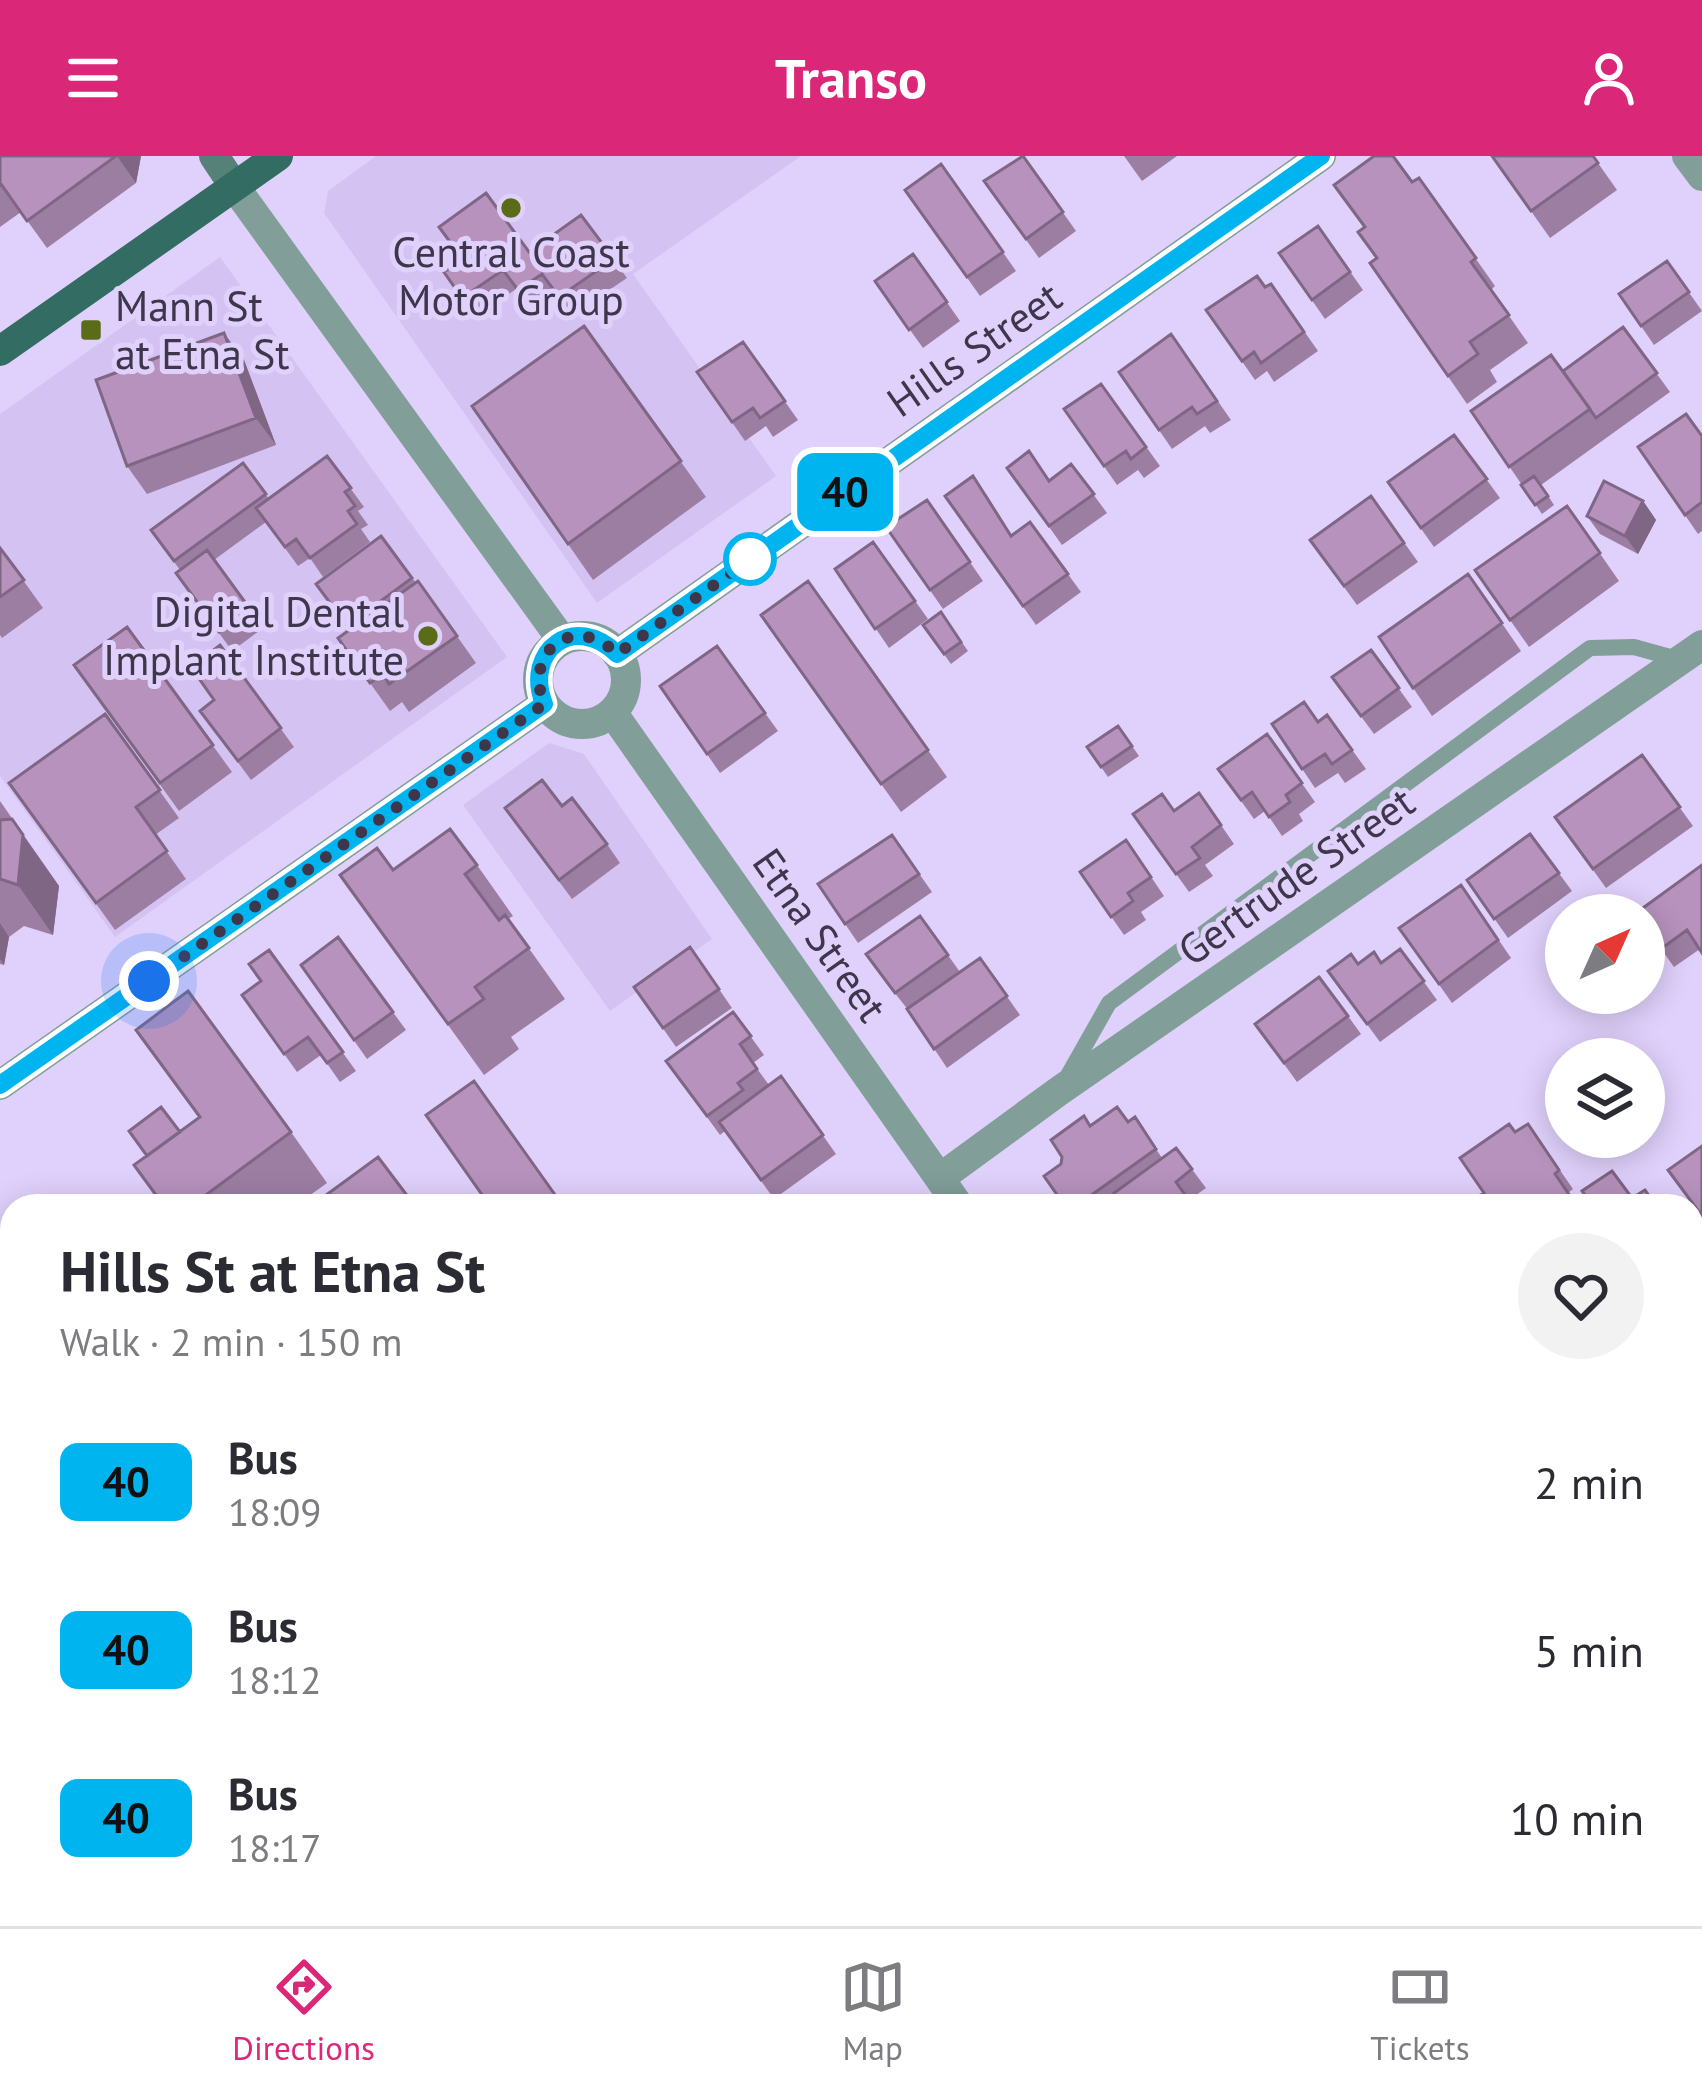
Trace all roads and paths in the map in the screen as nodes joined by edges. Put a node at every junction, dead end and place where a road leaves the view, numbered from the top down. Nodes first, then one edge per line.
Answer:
1 (214, 156) edge
2 (278, 156) edge
3 (1321, 156) edge
4 (1687, 156) edge
5 (1702, 176) edge
6 (234, 186) junction
7 (0, 351) edge
8 (562, 640) junction
9 (1692, 653) edge
10 (617, 654) junction
11 (1702, 686) edge
12 (544, 704) junction
13 (612, 712) junction
14 (0, 1085) edge
15 (1059, 1090) junction
16 (940, 1178) junction
17 (951, 1194) edge

1 - 6 main road
2 - 6 main road
3 - 10 street, Hills Street
4 - 5 street
6 - 7 main road
6 - 8 street
8 - 10 street
8 - 12 street
9 - 11 street
9 - 15 street, Gertrude Street
9 - 15 lane
10 - 13 street
12 - 13 street
12 - 14 street
13 - 16 street, Etna Street
15 - 16 street, Gertrude Street
16 - 17 street, Etna Street

